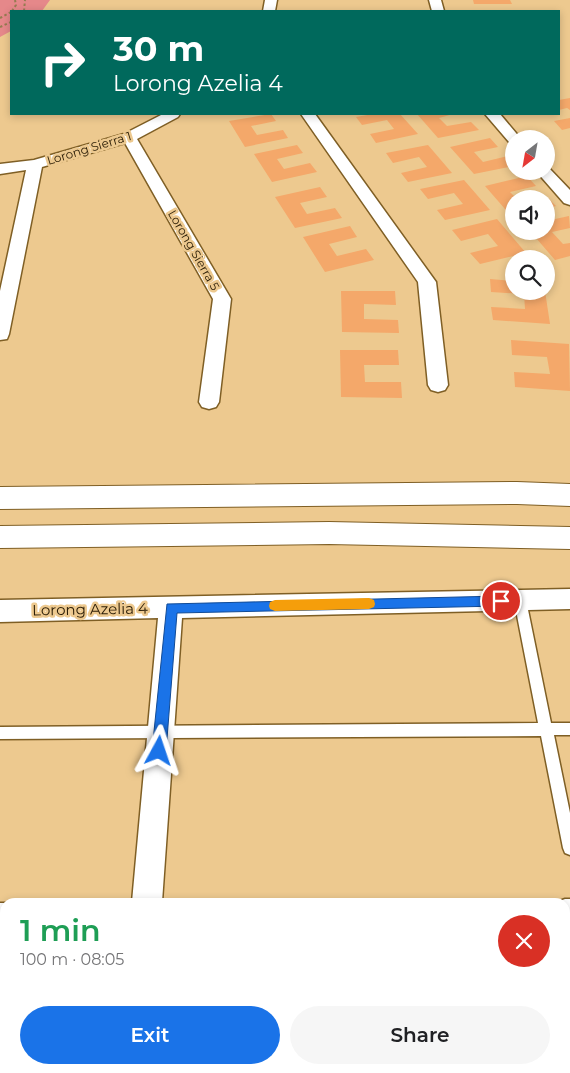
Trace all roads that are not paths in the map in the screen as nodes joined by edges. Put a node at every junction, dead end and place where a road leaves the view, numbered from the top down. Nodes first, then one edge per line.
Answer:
1 (171, 115) edge
2 (309, 115) edge
3 (493, 115) edge
4 (506, 130) edge
5 (129, 137) junction
6 (35, 164) junction
7 (0, 169) edge
8 (552, 180) edge
9 (570, 200) edge
10 (0, 334) edge
11 (438, 386) dead end
12 (209, 402) dead end
13 (570, 495) edge
14 (0, 498) edge
15 (0, 537) edge
16 (570, 538) edge
17 (570, 599) edge
18 (520, 600) junction
19 (171, 608) junction
20 (0, 611) edge
21 (546, 729) junction
22 (570, 729) edge
23 (161, 732) junction
24 (0, 733) edge
25 (570, 848) edge
26 (147, 898) edge

1 - 5 street, Lorong Sierra 1
2 - 11 street
3 - 4 street
5 - 6 street, Lorong Sierra 1
5 - 12 street, Lorong Sierra 5
6 - 7 street, Lorong Sierra 1
6 - 10 street
8 - 9 street
13 - 14 street
15 - 16 street
17 - 18 street, Lorong Azelia 4
18 - 19 street, Lorong Azelia 4
18 - 21 lane
19 - 20 street, Lorong Azelia 4
19 - 23 street
21 - 22 lane
21 - 23 lane
21 - 25 lane
23 - 24 lane
23 - 26 street

